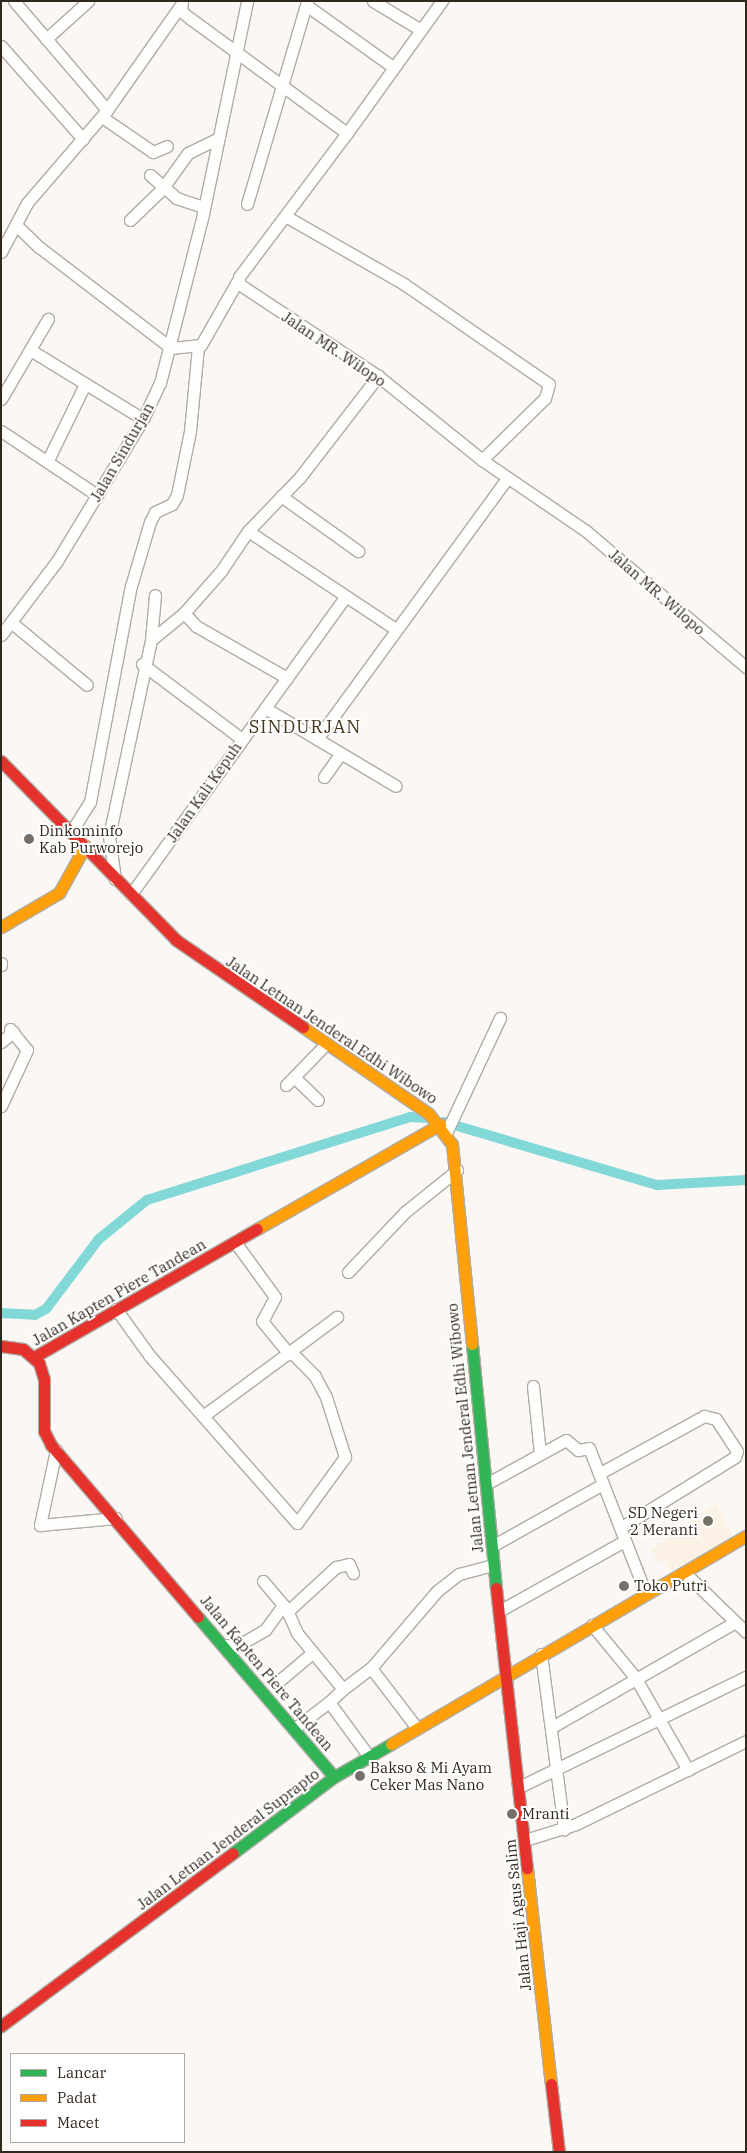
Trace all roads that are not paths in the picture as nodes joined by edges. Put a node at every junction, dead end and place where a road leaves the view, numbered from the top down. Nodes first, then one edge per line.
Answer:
1 (14, 1) edge
2 (247, 1) edge
3 (373, 1) edge
4 (442, 1) edge
5 (82, 3) edge
6 (306, 3) edge
7 (181, 4) edge
8 (421, 30) junction
9 (46, 39) junction
10 (1, 46) edge
11 (237, 54) junction
12 (393, 67) junction
13 (285, 85) junction
14 (105, 113) junction
15 (348, 133) junction
16 (219, 138) junction
17 (83, 139) junction
18 (167, 146) dead end
19 (150, 175) dead end
20 (162, 188) junction
21 (248, 204) dead end
22 (203, 207) junction
23 (287, 217) junction
24 (130, 220) dead end
25 (16, 225) junction
26 (1, 252) edge
27 (237, 282) junction
28 (48, 320) dead end
29 (198, 346) junction
30 (171, 348) junction
31 (32, 351) junction
32 (378, 376) junction
33 (85, 384) junction
34 (1, 399) edge
35 (143, 419) junction
36 (1, 431) edge
37 (48, 460) junction
38 (482, 460) junction
39 (507, 478) junction
40 (97, 495) junction
41 (281, 496) junction
42 (248, 531) junction
43 (358, 551) dead end
44 (155, 595) dead end
45 (344, 598) junction
46 (184, 613) junction
47 (12, 623) junction
48 (394, 628) junction
49 (1, 635) edge
50 (150, 640) junction
51 (142, 664) junction
52 (746, 667) edge
53 (287, 678) junction
54 (87, 685) dead end
55 (265, 708) junction
56 (317, 739) junction
57 (242, 740) junction
58 (340, 754) junction
59 (1, 760) edge
60 (324, 777) dead end
61 (396, 786) dead end
62 (71, 832) junction
63 (85, 846) junction
64 (115, 878) junction
65 (132, 894) junction
66 (1, 927) edge
67 (500, 1018) dead end
68 (1, 1042) edge
69 (326, 1044) junction
70 (318, 1100) dead end
71 (1, 1106) edge
72 (442, 1122) junction
73 (457, 1170) junction
74 (236, 1242) junction
75 (348, 1272) dead end
76 (116, 1308) junction
77 (337, 1317) dead end
78 (1, 1346) edge
79 (290, 1353) junction
80 (34, 1357) junction
81 (533, 1386) dead end
82 (203, 1416) junction
83 (56, 1450) junction
84 (540, 1454) junction
85 (602, 1479) junction
86 (486, 1484) junction
87 (116, 1518) junction
88 (620, 1528) junction
89 (745, 1537) edge
90 (624, 1541) junction
91 (492, 1546) junction
92 (493, 1565) junction
93 (684, 1572) junction
94 (353, 1573) dead end
95 (263, 1581) dead end
96 (646, 1594) junction
97 (285, 1608) junction
98 (499, 1612) junction
99 (736, 1622) junction
100 (592, 1625) junction
101 (746, 1632) edge
102 (226, 1645) junction
103 (312, 1653) junction
104 (541, 1654) junction
105 (371, 1668) junction
106 (508, 1676) junction
107 (635, 1677) junction
108 (746, 1677) edge
109 (279, 1681) dead end
110 (343, 1689) junction
111 (329, 1702) junction
112 (660, 1721) junction
113 (552, 1727) junction
114 (295, 1728) junction
115 (417, 1728) junction
116 (746, 1741) edge
117 (368, 1755) junction
118 (688, 1770) junction
119 (555, 1773) junction
120 (334, 1777) junction
121 (519, 1787) junction
122 (564, 1829) junction
123 (525, 1840) junction
124 (1, 2026) edge
125 (559, 2152) edge

1 - 9 street
2 - 11 street, Jalan Sindurjan
3 - 8 street
4 - 8 street
5 - 9 street
6 - 12 street
6 - 13 street
7 - 11 street
7 - 14 street
8 - 12 street
9 - 14 street
10 - 17 street
11 - 13 street
11 - 16 street, Jalan Sindurjan
12 - 15 street
13 - 15 street
13 - 21 street
14 - 17 street
14 - 18 street
15 - 23 street
16 - 20 street
16 - 22 street, Jalan Sindurjan
17 - 25 street
19 - 20 street
20 - 22 street
20 - 24 street
22 - 30 street, Jalan Sindurjan
23 - 27 street
23 - 38 street
25 - 26 street
25 - 30 street
27 - 29 street
27 - 32 street, Jalan MR. Wilopo
28 - 31 street
29 - 30 street
29 - 62 street
30 - 35 street, Jalan Sindurjan
31 - 33 street
31 - 34 street
32 - 38 street, Jalan MR. Wilopo
32 - 41 street
33 - 35 street
33 - 37 street
35 - 40 street, Jalan Sindurjan
36 - 37 street
37 - 40 street
38 - 39 street, Jalan MR. Wilopo
39 - 48 street
39 - 52 street, Jalan MR. Wilopo
40 - 47 street, Jalan Sindurjan
41 - 42 street
41 - 43 street
42 - 45 street
42 - 46 street
44 - 50 street
45 - 48 street
45 - 53 street, Jalan Kali Kepuh
46 - 50 street
46 - 53 street
47 - 49 street, Jalan Sindurjan
47 - 54 street
48 - 56 street
50 - 51 street
51 - 57 street
51 - 64 street
53 - 55 street, Jalan Kali Kepuh
55 - 56 street
55 - 57 street, Jalan Kali Kepuh
56 - 58 street
57 - 65 street, Jalan Kali Kepuh
58 - 60 street
58 - 61 street
59 - 62 street, Jalan Letnan Jenderal Edhi Wibowo
62 - 63 street, Jalan Letnan Jenderal Edhi Wibowo
63 - 64 street, Jalan Letnan Jenderal Edhi Wibowo
63 - 66 street
64 - 65 street, Jalan Letnan Jenderal Edhi Wibowo
65 - 69 street, Jalan Letnan Jenderal Edhi Wibowo
67 - 72 street
68 - 71 street
69 - 70 street
69 - 72 street, Jalan Letnan Jenderal Edhi Wibowo
72 - 73 street, Jalan Letnan Jenderal Edhi Wibowo
72 - 74 street, Jalan Kapten Piere Tandean
73 - 75 street
73 - 86 street, Jalan Letnan Jenderal Edhi Wibowo
74 - 76 street, Jalan Kapten Piere Tandean
74 - 79 street
76 - 80 street, Jalan Kapten Piere Tandean
76 - 82 street
77 - 79 street
78 - 80 street
79 - 82 street
79 - 82 street
80 - 83 street, Jalan Kapten Piere Tandean
81 - 84 street
83 - 87 street, Jalan Kapten Piere Tandean
83 - 87 street
84 - 85 street
84 - 86 street
85 - 88 street
85 - 88 street
85 - 91 street
86 - 91 street, Jalan Letnan Jenderal Edhi Wibowo
87 - 102 street, Jalan Kapten Piere Tandean
88 - 90 street
89 - 93 street, Jalan Letnan Jenderal Suprapto
90 - 96 street
90 - 98 street
91 - 92 street, Jalan Letnan Jenderal Edhi Wibowo
92 - 98 street, Jalan Letnan Jenderal Edhi Wibowo
92 - 105 street
93 - 96 street, Jalan Letnan Jenderal Suprapto
93 - 99 street
94 - 97 street
95 - 97 street
96 - 100 street, Jalan Letnan Jenderal Suprapto
97 - 102 street
97 - 103 street
98 - 106 street, Jalan Letnan Jenderal Edhi Wibowo
99 - 101 street
99 - 107 street
100 - 104 street, Jalan Letnan Jenderal Suprapto
100 - 107 street
102 - 114 street, Jalan Kapten Piere Tandean
103 - 109 street
103 - 110 street
104 - 106 street, Jalan Letnan Jenderal Suprapto
104 - 113 street
105 - 110 street
105 - 115 street
106 - 115 street, Jalan Letnan Jenderal Suprapto
106 - 121 street, Jalan Haji Agus Salim
107 - 112 street
107 - 113 street
108 - 112 street
110 - 111 street
111 - 114 street
111 - 117 street
112 - 118 street
112 - 119 street
113 - 119 street
114 - 120 street, Jalan Kapten Piere Tandean
115 - 117 street, Jalan Letnan Jenderal Suprapto
116 - 118 street
117 - 120 street, Jalan Letnan Jenderal Suprapto
118 - 122 street
119 - 121 street
119 - 122 street
120 - 124 street, Jalan Letnan Jenderal Suprapto
121 - 123 street, Jalan Haji Agus Salim
122 - 123 street
123 - 125 street, Jalan Haji Agus Salim

